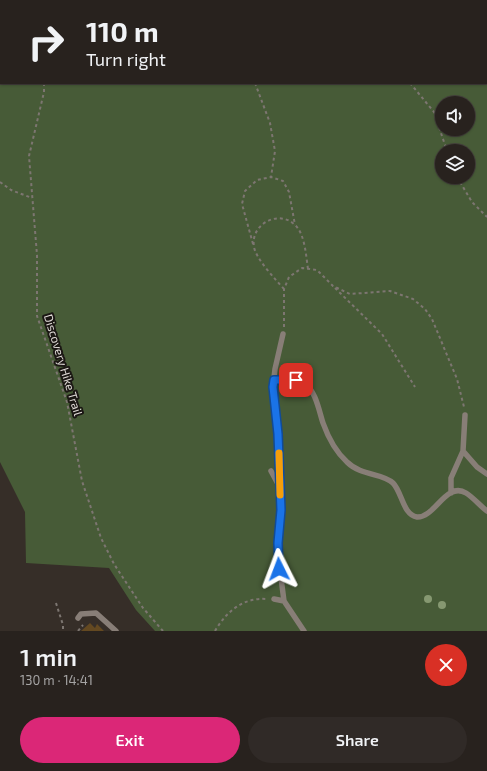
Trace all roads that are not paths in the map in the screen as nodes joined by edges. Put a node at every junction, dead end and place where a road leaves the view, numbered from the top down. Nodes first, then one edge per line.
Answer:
1 (283, 334) road end
2 (274, 380) junction
3 (465, 414) road end
4 (463, 451) junction
5 (271, 471) dead end
6 (487, 474) edge
7 (279, 488) junction
8 (452, 493) junction
9 (487, 511) edge
10 (274, 599) road end
11 (284, 601) junction
12 (78, 618) dead end
13 (116, 631) edge
14 (304, 631) edge

1 - 2 lane
2 - 7 lane
2 - 8 lane
3 - 4 lane
4 - 6 lane
4 - 8 lane
5 - 7 lane
7 - 11 lane
8 - 9 lane
10 - 11 lane
11 - 14 lane
12 - 13 lane

